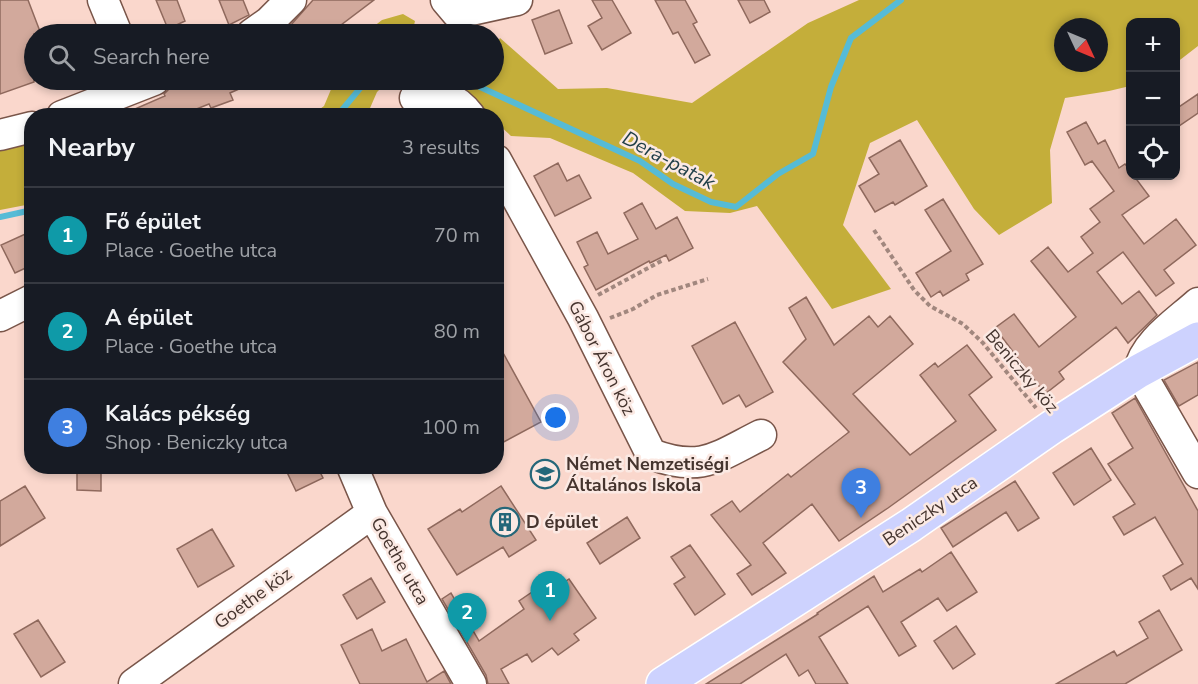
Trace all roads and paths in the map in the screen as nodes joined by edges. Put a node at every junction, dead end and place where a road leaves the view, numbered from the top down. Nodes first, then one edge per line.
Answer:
1 (103, 0) edge
2 (291, 0) edge
3 (517, 0) edge
4 (451, 16) edge
5 (113, 24) edge
6 (266, 24) edge
7 (124, 90) edge
8 (416, 94) edge
9 (81, 108) edge
10 (463, 108) edge
11 (24, 129) edge
12 (0, 135) edge
13 (504, 175) edge
14 (874, 230) dead end
15 (663, 260) dead end
16 (708, 279) dead end
17 (1198, 303) edge
18 (24, 304) edge
19 (579, 311) junction
20 (0, 316) edge
21 (1198, 339) edge
22 (1139, 371) junction
23 (1052, 427) junction
24 (761, 435) dead end
25 (1198, 473) edge
26 (355, 474) edge
27 (372, 513) junction
28 (134, 684) edge
29 (471, 684) edge
30 (663, 684) edge

1 - 5 street
2 - 6 street
3 - 4 street
7 - 9 street
8 - 10 street
11 - 12 street
13 - 19 street, Gábor Áron köz
14 - 23 path, Beniczky köz
15 - 19 path
16 - 19 path
17 - 22 street
18 - 20 street
19 - 24 street, Gábor Áron köz
21 - 22 main road, Beniczky utca
22 - 23 main road, Beniczky utca
22 - 25 street
23 - 30 main road, Beniczky utca
26 - 27 street, Goethe utca
27 - 28 street, Goethe köz
27 - 29 street, Goethe utca

